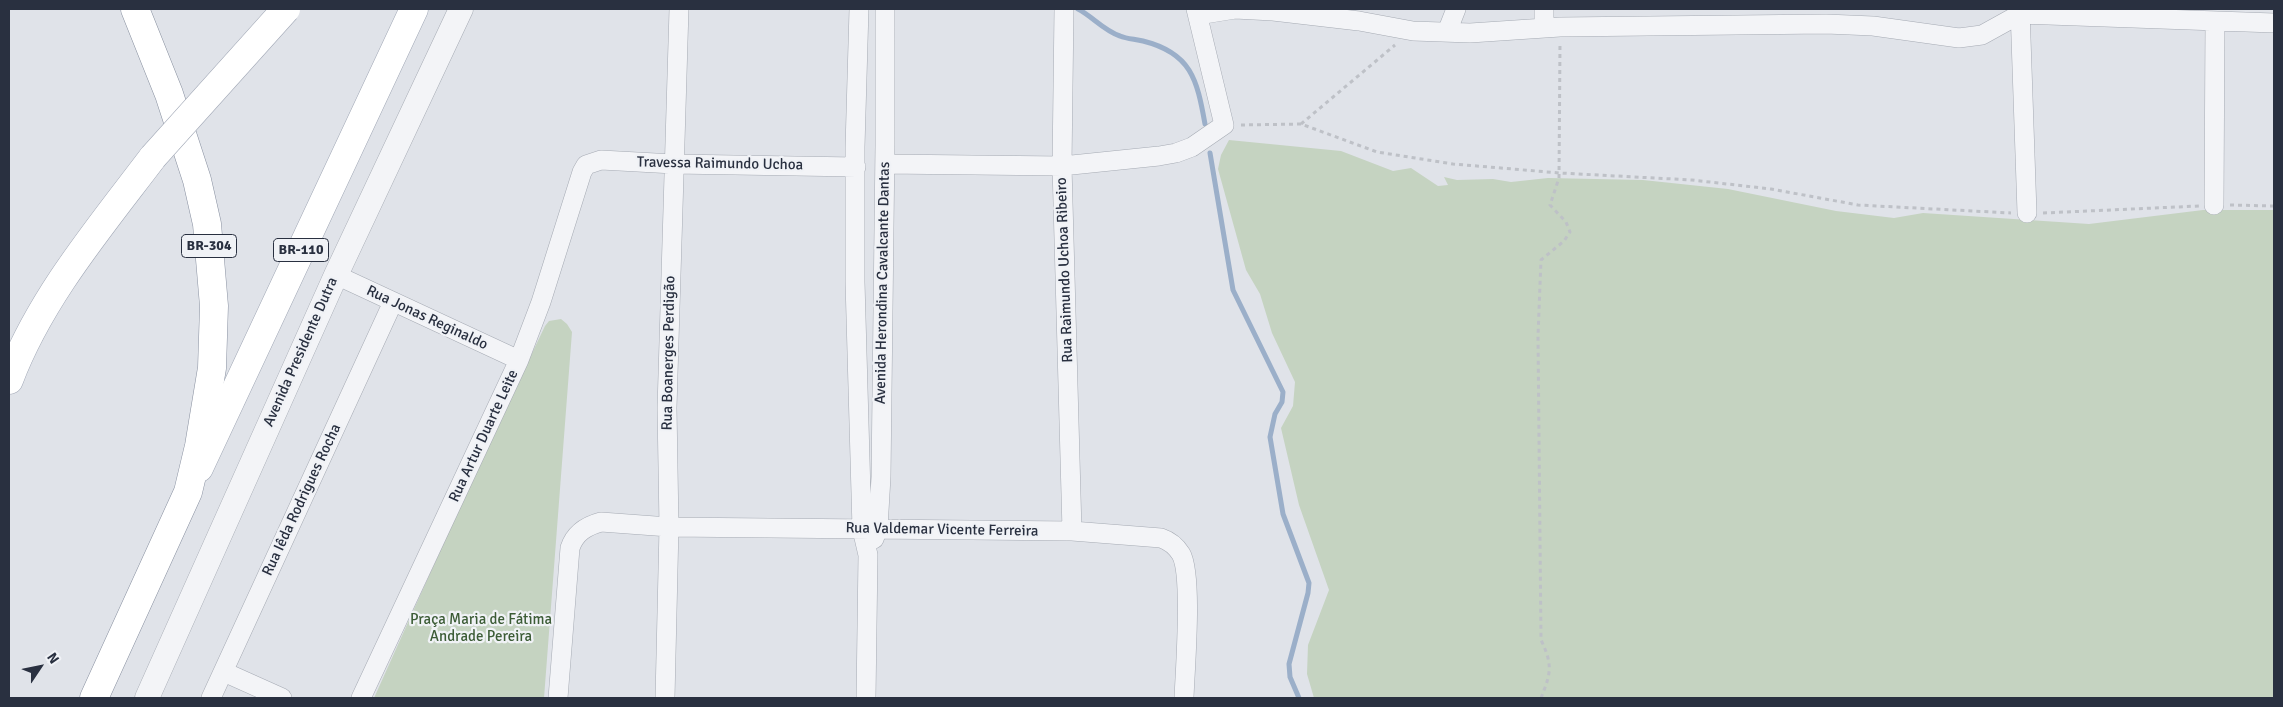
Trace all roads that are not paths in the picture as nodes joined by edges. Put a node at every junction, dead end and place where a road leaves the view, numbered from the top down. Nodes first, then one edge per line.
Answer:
1 (135, 9) edge
2 (286, 9) edge
3 (414, 9) edge
4 (461, 9) edge
5 (679, 9) edge
6 (858, 9) edge
7 (885, 9) edge
8 (1064, 9) edge
9 (1456, 9) edge
10 (1544, 9) edge
11 (1197, 12) edge
12 (2020, 12) edge
13 (1825, 17) edge
14 (2215, 22) junction
15 (2274, 23) edge
16 (1552, 27) junction
17 (1447, 32) junction
18 (886, 145) junction
19 (855, 147) junction
20 (674, 164) junction
21 (885, 164) junction
22 (586, 165) joint
23 (1062, 166) junction
24 (856, 167) junction
25 (2214, 205) road end
26 (2027, 213) road end
27 (336, 274) junction
28 (393, 302) junction
29 (519, 360) junction
30 (9, 380) edge
31 (188, 492) junction
32 (669, 527) junction
33 (870, 528) junction
34 (1072, 531) junction
35 (224, 672) junction
36 (94, 698) edge
37 (147, 698) edge
38 (211, 698) edge
39 (282, 698) edge
40 (361, 698) edge
41 (558, 698) edge
42 (665, 698) edge
43 (866, 698) edge
44 (1184, 698) edge

1 - 31 main road, BR-304
2 - 30 main road, bridge
3 - 31 main road, BR-110
4 - 27 street, Avenida Presidente Dutra
5 - 20 street, Rua Boanerges Perdigão
6 - 19 street, Avenida Herondina Cavalcante Dantas
7 - 18 street, Avenida Herondina Cavalcante Dantas
8 - 23 street, Rua Raimundo Uchoa Ribeiro
9 - 17 street
10 - 16 street
11 - 17 street
11 - 23 street
12 - 13 street
12 - 14 street
12 - 26 street
13 - 16 street
14 - 15 street
14 - 25 street
16 - 17 street
18 - 19 street
18 - 21 street, Avenida Herondina Cavalcante Dantas
19 - 24 street, Avenida Herondina Cavalcante Dantas
20 - 22 street, Travessa Raimundo Uchoa
20 - 24 street, Travessa Raimundo Uchoa
20 - 32 street, Rua Boanerges Perdigão
21 - 23 street
21 - 33 street, Avenida Herondina Cavalcante Dantas
22 - 29 street, Rua Artur Duarte Leite
23 - 34 street, Rua Raimundo Uchoa Ribeiro
24 - 33 street, Avenida Herondina Cavalcante Dantas
27 - 28 street, Rua Jonas Reginaldo
27 - 37 street, Avenida Presidente Dutra
28 - 29 street, Rua Jonas Reginaldo
28 - 35 street, Rua Iêda Rodrigues Rocha
29 - 40 street, Rua Artur Duarte Leite
31 - 36 main road, BR-110
32 - 33 street, Rua Valdemar Vicente Ferreira
32 - 41 street, Rua Valdemar Vicente Ferreira
32 - 42 street, Rua Boanerges Perdigão
33 - 34 street, Rua Valdemar Vicente Ferreira
33 - 43 street, Avenida Herondina Cavalcante Dantas
34 - 44 street, Rua Valdemar Vicente Ferreira
35 - 38 street, Rua Iêda Rodrigues Rocha
35 - 39 street

